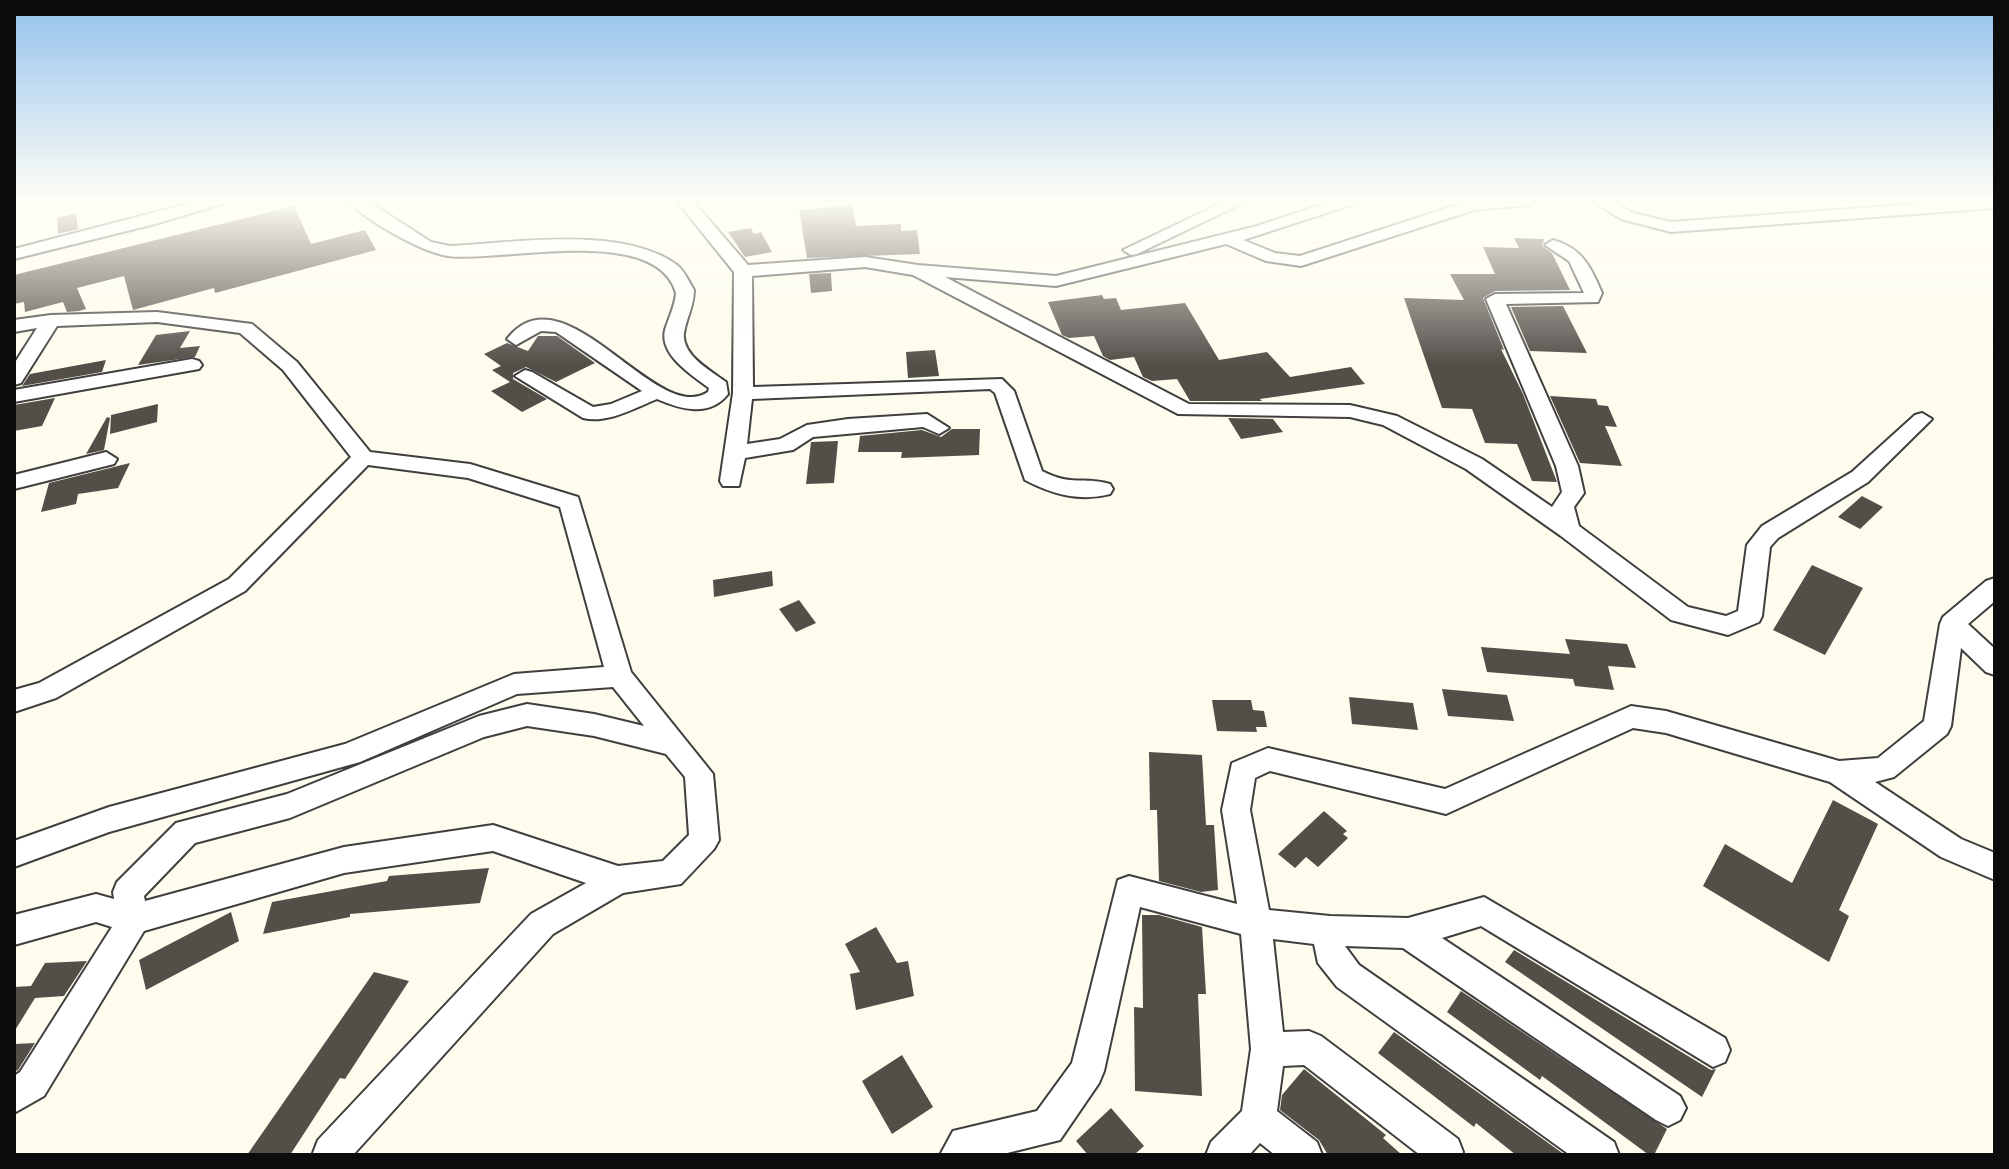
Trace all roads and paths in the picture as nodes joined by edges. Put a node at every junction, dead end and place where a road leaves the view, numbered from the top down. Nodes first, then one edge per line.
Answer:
1 (642, 255) edge
2 (729, 255) edge
3 (1120, 255) edge
4 (1162, 255) edge
5 (1259, 255) edge
6 (1321, 255) edge
7 (1574, 255) edge
8 (918, 270) junction
9 (743, 271) junction
10 (1056, 281) junction
11 (51, 321) junction
12 (14, 326) edge
13 (516, 339) dead end
14 (192, 365) dead end
15 (525, 376) dead end
16 (14, 379) edge
17 (656, 392) junction
18 (743, 393) junction
19 (14, 396) edge
20 (1922, 419) dead end
21 (939, 428) dead end
22 (734, 453) junction
23 (363, 458) junction
24 (106, 459) dead end
25 (731, 481) dead end
26 (14, 482) edge
27 (1102, 489) dead end
28 (1569, 530) junction
29 (1995, 587) edge
30 (1952, 624) junction
31 (1995, 665) edge
32 (619, 676) junction
33 (14, 701) edge
34 (673, 744) junction
35 (1839, 773) junction
36 (14, 854) edge
37 (1995, 867) edge
38 (618, 880) junction
39 (134, 919) junction
40 (1256, 923) junction
41 (14, 930) edge
42 (1330, 931) junction
43 (1408, 933) junction
44 (1268, 1049) junction
45 (1713, 1050) dead end
46 (14, 1096) edge
47 (1668, 1108) dead end
48 (1258, 1119) junction
49 (1445, 1152) dead end
50 (331, 1153) dead end
51 (958, 1155) edge
52 (1224, 1155) edge
53 (1304, 1155) edge
54 (1601, 1155) edge

1 - 17 street
2 - 9 street
3 - 10 street
4 - 10 street
5 - 6 street
7 - 28 street
8 - 9 street
8 - 10 street
8 - 28 street
9 - 18 street
11 - 12 street
11 - 16 street
11 - 23 street
13 - 17 street
14 - 19 street
15 - 17 street
18 - 22 street
18 - 27 street
20 - 28 street
21 - 22 street
22 - 25 street
23 - 32 street
23 - 33 street
24 - 26 street
29 - 30 street
30 - 31 street
30 - 35 street
32 - 34 street
32 - 36 street
34 - 38 street
34 - 39 street
35 - 37 street
35 - 40 street
38 - 39 street
38 - 50 street
39 - 41 street
39 - 46 street
40 - 42 street
40 - 44 street
40 - 51 street
42 - 43 street
42 - 54 street
43 - 45 street
43 - 47 street
44 - 48 street
44 - 49 street
48 - 52 street
48 - 53 street

